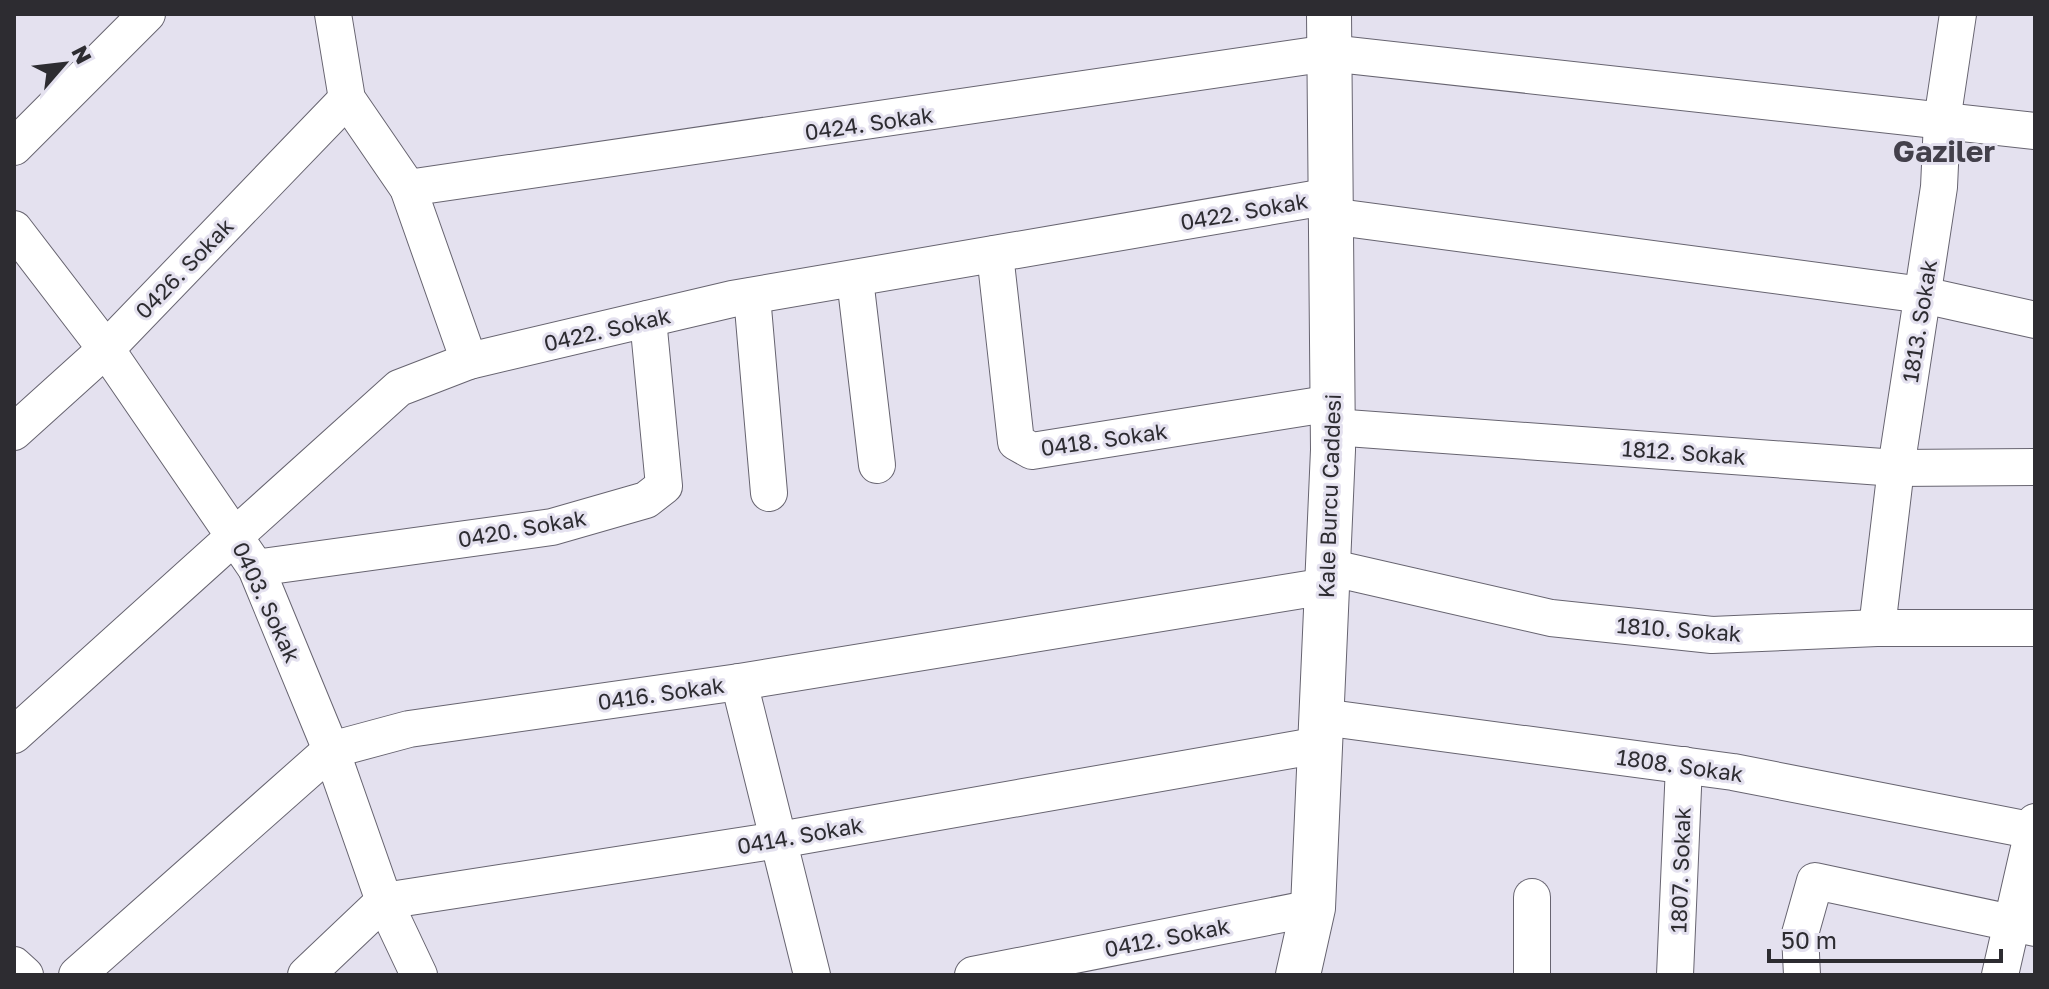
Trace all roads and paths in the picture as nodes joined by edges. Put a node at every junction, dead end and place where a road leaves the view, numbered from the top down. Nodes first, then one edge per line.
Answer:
1 (147, 14) edge
2 (333, 14) edge
3 (1958, 14) edge
4 (1329, 34) edge
5 (347, 99) junction
6 (1942, 121) junction
7 (2035, 131) edge
8 (14, 147) edge
9 (408, 188) junction
10 (1331, 206) junction
11 (14, 229) edge
12 (995, 254) junction
13 (855, 279) junction
14 (1923, 295) junction
15 (752, 296) junction
16 (648, 319) junction
17 (2035, 320) edge
18 (106, 349) junction
19 (469, 361) junction
20 (1333, 415) junction
21 (14, 432) edge
22 (877, 465) dead end
23 (2035, 467) edge
24 (1896, 468) junction
25 (769, 493) dead end
26 (236, 535) junction
27 (256, 568) junction
28 (1328, 577) junction
29 (1877, 628) junction
30 (2035, 628) edge
31 (739, 682) junction
32 (1321, 731) junction
33 (14, 735) edge
34 (331, 750) junction
35 (1684, 765) junction
36 (2034, 828) edge
37 (779, 840) junction
38 (1532, 897) dead end
39 (384, 901) junction
40 (1313, 908) junction
41 (2024, 924) edge
42 (14, 965) edge
43 (25, 975) edge
44 (77, 975) edge
45 (306, 975) edge
46 (419, 975) edge
47 (812, 975) edge
48 (973, 975) edge
49 (1298, 975) edge
50 (1532, 975) edge
51 (1675, 975) edge
52 (1802, 975) edge
53 (2000, 975) edge

1 - 8 street
2 - 5 street
3 - 6 street, 1813. Sokak
4 - 6 street, 0424. Sokak
4 - 9 street, 0424. Sokak
4 - 10 street, Kale Burcu Caddesi
5 - 9 street
5 - 18 street, 0426. Sokak
6 - 7 street, 0424. Sokak
6 - 14 street, 1813. Sokak
9 - 19 street
10 - 12 street, 0422. Sokak
10 - 14 street, 0422. Sokak
10 - 20 street, Kale Burcu Caddesi
11 - 18 street, 0403. Sokak
12 - 13 street, 0422. Sokak
12 - 20 street, 0418. Sokak
13 - 15 street, 0422. Sokak
13 - 22 street
14 - 17 street, 0422. Sokak
14 - 24 street, 1813. Sokak
15 - 16 street, 0422. Sokak
15 - 25 street
16 - 19 street, 0422. Sokak
16 - 27 street, 0420. Sokak
18 - 21 street, 0426. Sokak
18 - 26 street, 0403. Sokak
19 - 26 street, 0422. Sokak
20 - 24 street, 1812. Sokak
20 - 28 street, Kale Burcu Caddesi
23 - 24 street, 1812. Sokak
24 - 29 street, 1813. Sokak
26 - 27 street, 0403. Sokak
26 - 33 street, 0422. Sokak
27 - 34 street, 0403. Sokak
28 - 29 street, 1810. Sokak
28 - 31 street, 0416. Sokak
28 - 32 street, Kale Burcu Caddesi
29 - 30 street, 1810. Sokak
31 - 34 street, 0416. Sokak
31 - 37 street
32 - 35 street, 1808. Sokak
32 - 37 street, 0414. Sokak
32 - 40 street, Kale Burcu Caddesi
34 - 39 street, 0403. Sokak
34 - 44 street, 0416. Sokak
35 - 36 street, 1808. Sokak
35 - 51 street, 1807. Sokak
36 - 41 street
37 - 39 street, 0414. Sokak
37 - 47 street
38 - 50 street
39 - 45 street
39 - 46 street, 0403. Sokak
40 - 48 street, 0412. Sokak
40 - 49 street, Kale Burcu Caddesi
41 - 52 street
41 - 53 street
42 - 43 street

